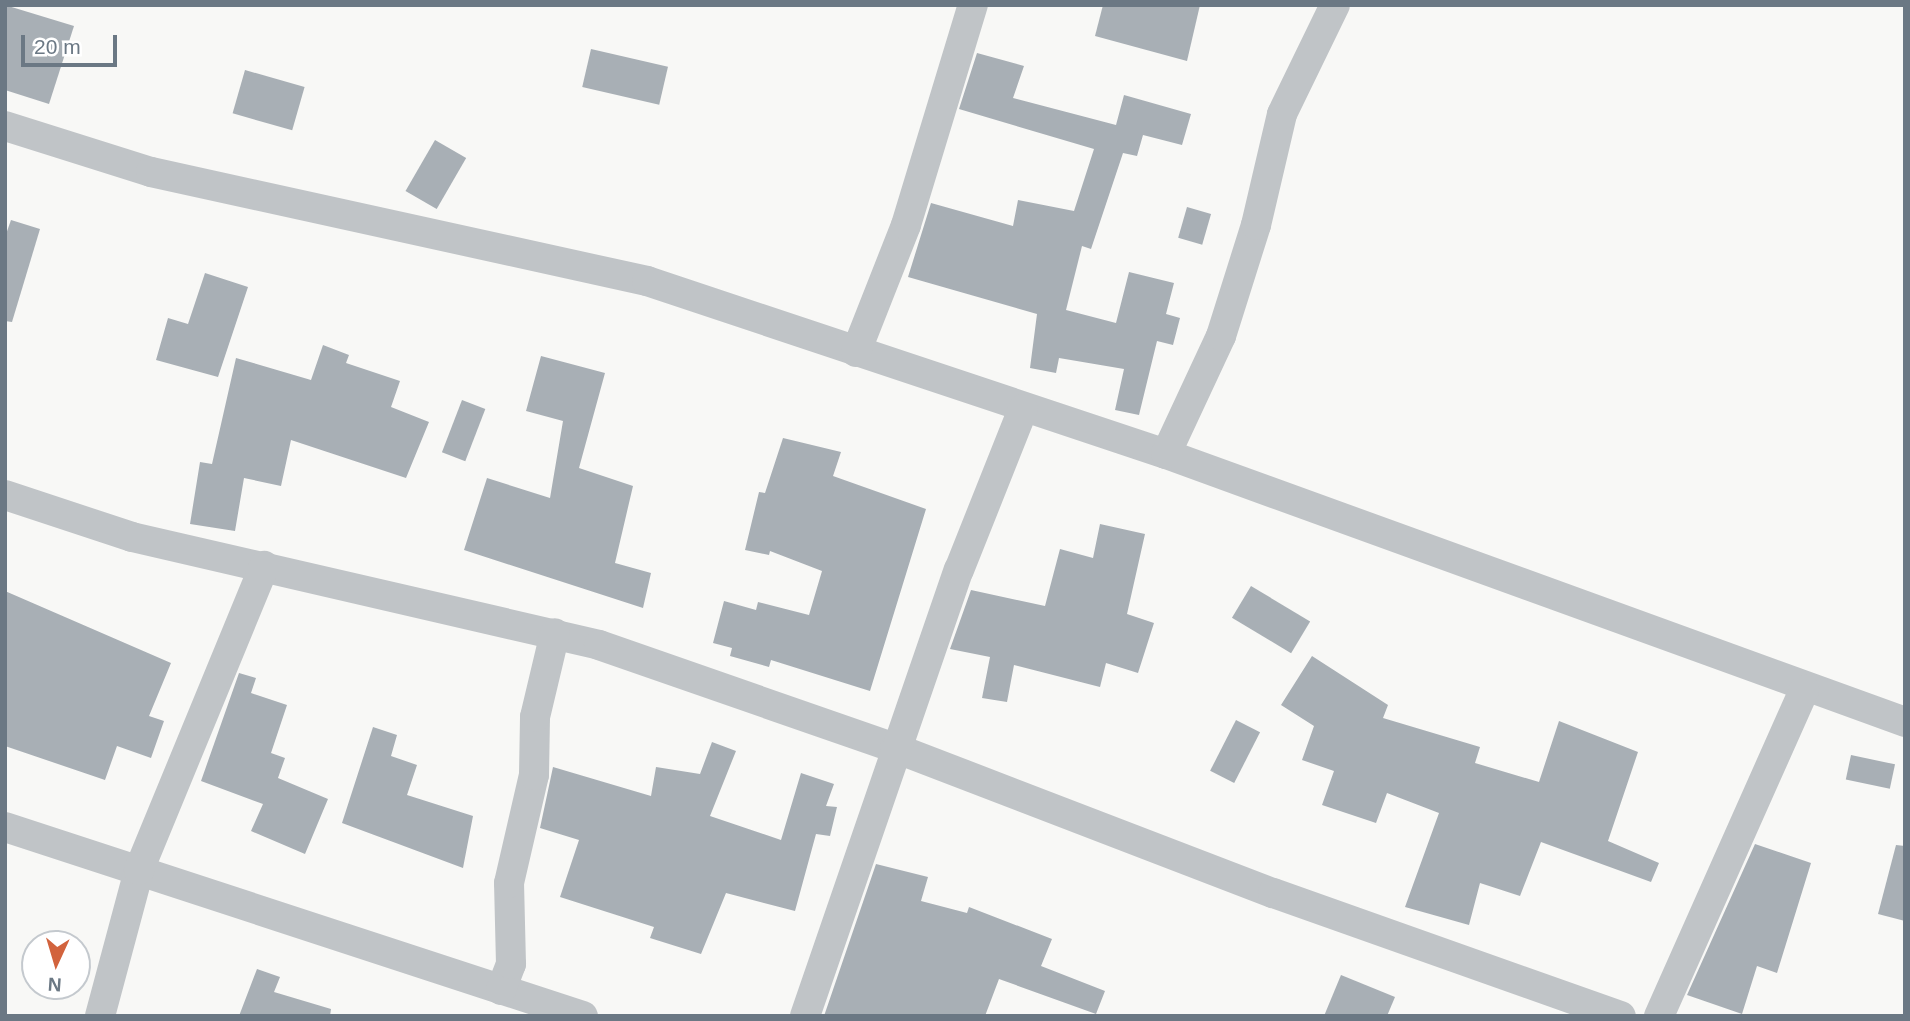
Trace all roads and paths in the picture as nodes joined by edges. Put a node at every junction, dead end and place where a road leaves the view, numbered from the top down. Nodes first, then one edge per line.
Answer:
1 (973, 5) edge
2 (1335, 5) edge
3 (5, 126) edge
4 (856, 352) junction
5 (1023, 409) junction
6 (1167, 454) junction
7 (5, 495) edge
8 (264, 566) junction
9 (555, 633) junction
10 (1804, 690) junction
11 (1905, 722) edge
12 (895, 748) junction
13 (5, 827) edge
14 (139, 870) junction
15 (501, 990) junction
16 (100, 1016) edge
17 (583, 1016) edge
18 (805, 1016) edge
19 (1621, 1016) edge
20 (1658, 1016) edge

1 - 4 street
2 - 6 street
3 - 4 street
4 - 5 street
5 - 6 street
5 - 12 street
6 - 10 street
7 - 8 street
8 - 9 street
8 - 14 street
9 - 12 street
9 - 15 street
10 - 11 street
10 - 20 street
12 - 18 street
12 - 19 street
13 - 14 street
14 - 15 street
14 - 16 street
15 - 17 street

